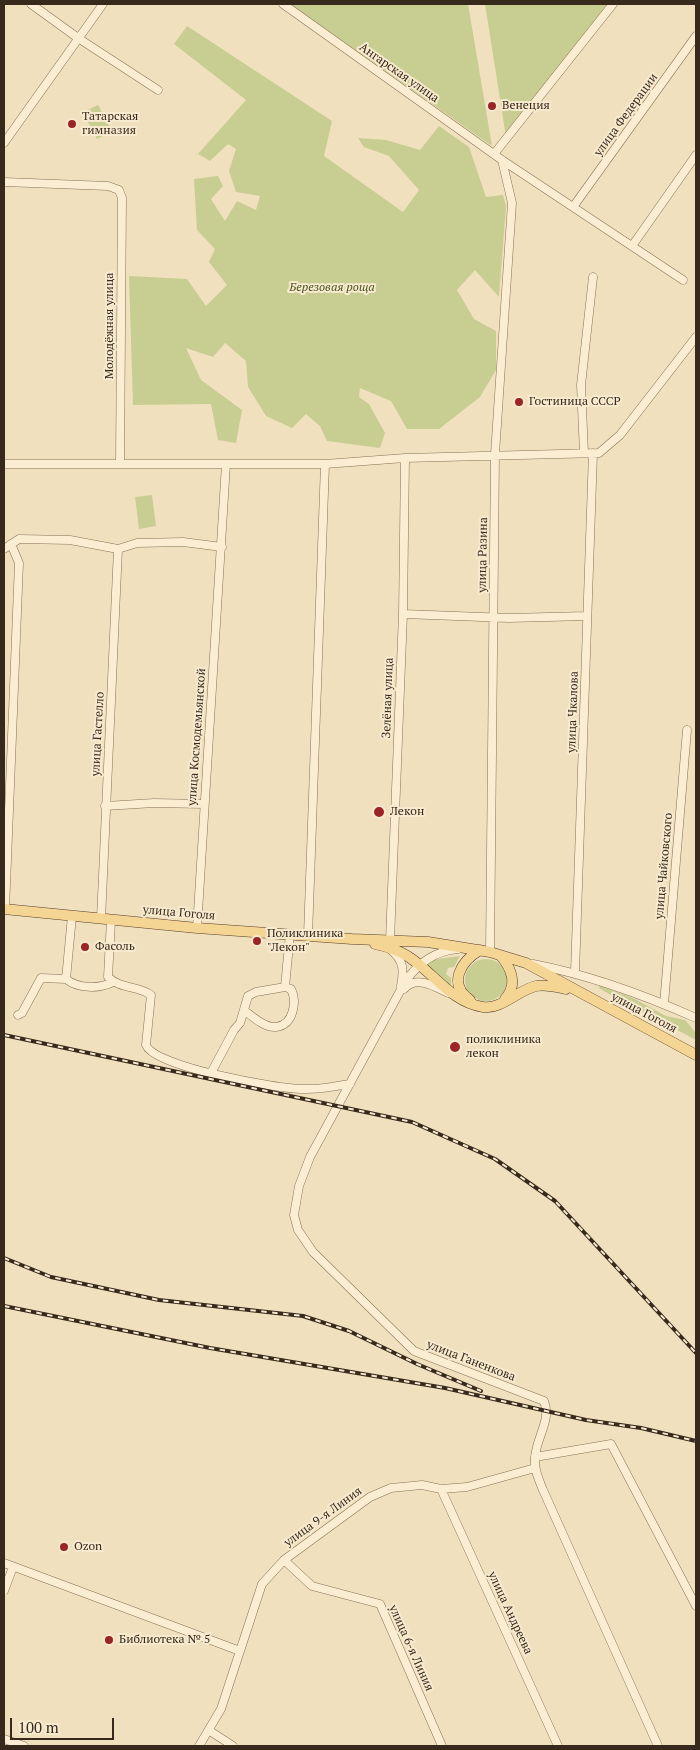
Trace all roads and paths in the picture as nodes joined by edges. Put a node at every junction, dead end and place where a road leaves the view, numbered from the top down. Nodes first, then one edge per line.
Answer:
1 (31, 4) edge
2 (103, 4) edge
3 (283, 4) edge
4 (613, 4) edge
5 (696, 36) edge
6 (78, 38) junction
7 (158, 90) dead end
8 (4, 143) edge
9 (494, 154) junction
10 (696, 156) edge
11 (502, 160) junction
12 (4, 182) edge
13 (573, 207) junction
14 (632, 246) junction
15 (593, 277) dead end
16 (682, 280) dead end
17 (696, 338) edge
18 (584, 453) junction
19 (593, 453) junction
20 (495, 454) junction
21 (404, 458) junction
22 (120, 463) junction
23 (4, 464) edge
24 (226, 464) junction
25 (325, 464) junction
26 (11, 544) junction
27 (222, 547) junction
28 (4, 549) edge
29 (118, 549) junction
30 (403, 614) junction
31 (587, 616) junction
32 (494, 617) junction
33 (687, 730) dead end
34 (7, 779) edge
35 (204, 804) junction
36 (105, 806) junction
37 (4, 909) edge
38 (72, 916) junction
39 (106, 920) junction
40 (197, 928) junction
41 (290, 934) junction
42 (308, 935) junction
43 (389, 943) junction
44 (467, 948) junction
45 (489, 952) junction
46 (526, 963) junction
47 (419, 965) junction
48 (575, 972) junction
49 (66, 979) junction
50 (113, 982) junction
51 (285, 987) junction
52 (580, 993) junction
53 (400, 995) junction
54 (465, 1001) junction
55 (499, 1004) junction
56 (664, 1004) junction
57 (481, 1007) junction
58 (245, 1011) junction
59 (18, 1015) dead end
60 (696, 1018) edge
61 (696, 1055) edge
62 (211, 1073) junction
63 (350, 1084) junction
64 (535, 1457) junction
65 (535, 1468) junction
66 (440, 1489) junction
67 (284, 1560) junction
68 (4, 1563) edge
69 (13, 1567) junction
70 (4, 1591) edge
71 (694, 1596) edge
72 (696, 1606) edge
73 (240, 1651) junction
74 (210, 1732) junction
75 (4, 1740) edge
76 (24, 1746) edge
77 (199, 1746) edge
78 (233, 1746) edge
79 (442, 1746) edge
80 (558, 1746) edge
81 (658, 1746) edge

1 - 6 street
2 - 6 street
3 - 9 street, Ангарская улица
4 - 9 street
5 - 13 street, улица Федерации
6 - 7 street
6 - 8 street
9 - 11 street, Ангарская улица
10 - 14 street
11 - 13 street, Ангарская улица
11 - 20 street, улица Разина
12 - 22 street, Молодёжная улица
13 - 14 street, Ангарская улица
14 - 16 street, Ангарская улица
15 - 18 street
17 - 19 street
18 - 19 street
18 - 20 street
19 - 31 street, улица Чкалова
20 - 21 street
20 - 32 street, улица Разина
21 - 25 street
21 - 30 street, Зелёная улица
22 - 23 street
22 - 24 street
24 - 25 street
24 - 27 street, улица Космодемьянской
25 - 42 street
26 - 28 street
26 - 29 street
26 - 34 street
27 - 29 street
27 - 35 street, улица Космодемьянской
29 - 36 street, улица Гастелло
30 - 32 street
30 - 43 street, Зелёная улица
31 - 32 street
31 - 48 street, улица Чкалова
32 - 45 street, улица Разина
33 - 56 street, улица Чайковского
34 - 37 street
35 - 36 street
35 - 40 street, улица Космодемьянской
36 - 39 street, улица Гастелло
37 - 38 main road, улица Гоголя
38 - 39 main road, улица Гоголя
38 - 49 street
39 - 40 main road, улица Гоголя
39 - 50 street, улица Гастелло
40 - 41 main road, улица Гоголя
41 - 42 main road, улица Гоголя
41 - 51 street
42 - 43 main road, улица Гоголя
43 - 44 main road
43 - 47 main road
43 - 53 street
44 - 45 main road
44 - 47 street
45 - 46 main road
45 - 55 main road
45 - 57 main road
46 - 48 street
46 - 52 main road
47 - 53 street, улица Ганенкова
47 - 54 main road
48 - 56 street
49 - 50 street
49 - 59 street
50 - 62 street
51 - 58 street
51 - 58 street
52 - 55 main road
52 - 61 main road, улица Гоголя
53 - 54 street
53 - 63 street, улица Ганенкова
54 - 57 main road
55 - 57 main road
56 - 60 street
58 - 62 street
62 - 63 street
63 - 64 street, улица Ганенкова
64 - 65 street, улица Ганенкова
64 - 71 street
65 - 66 street, улица 9-я Линия
65 - 81 street, улица Ганенкова
66 - 67 street, улица 9-я Линия
66 - 80 street, улица Андреева
67 - 73 street, улица 9-я Линия
67 - 79 street, улица 6-я Линия
68 - 69 street
69 - 70 street
69 - 73 street
71 - 72 street
73 - 74 street, улица 9-я Линия
74 - 77 street, улица 9-я Линия
74 - 78 street
75 - 76 street

